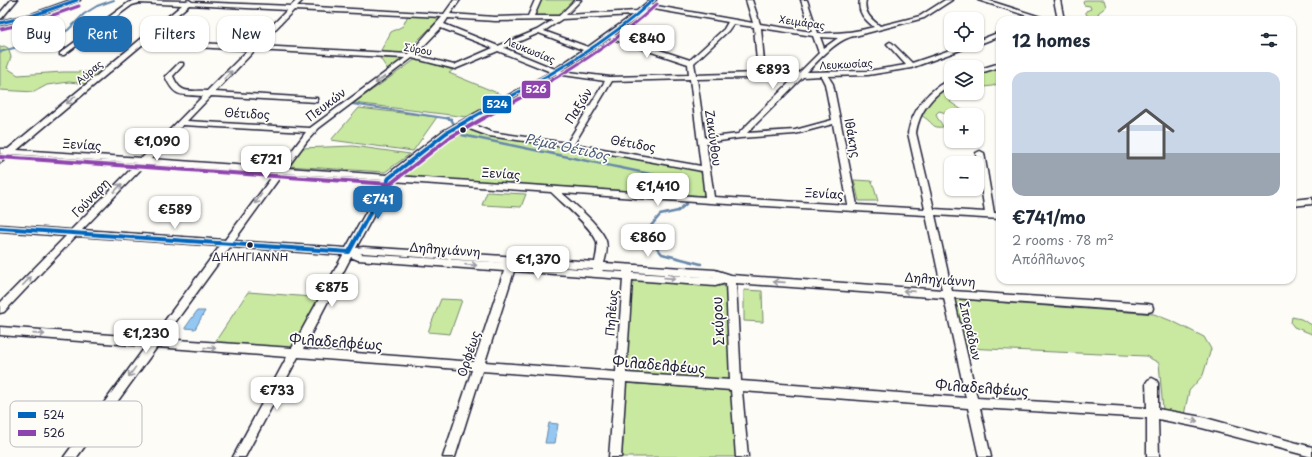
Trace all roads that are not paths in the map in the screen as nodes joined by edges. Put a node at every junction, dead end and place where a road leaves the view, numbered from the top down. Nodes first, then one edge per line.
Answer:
1 (14, 0) edge
2 (77, 0) edge
3 (300, 0) edge
4 (457, 0) edge
5 (538, 0) edge
6 (578, 0) edge
7 (653, 0) edge
8 (749, 0) edge
9 (804, 0) edge
10 (862, 0) edge
11 (949, 0) edge
12 (980, 0) edge
13 (1052, 0) edge
14 (189, 2) edge
15 (1058, 2) edge
16 (647, 6) junction
17 (292, 8) junction
18 (640, 12) junction
19 (447, 15) junction
20 (172, 16) edge
21 (1035, 16) edge
22 (1060, 16) edge
23 (0, 17) edge
24 (560, 18) junction
25 (530, 19) junction
26 (732, 21) junction
27 (0, 23) edge
28 (440, 24) junction
29 (275, 25) edge
30 (757, 25) junction
31 (877, 29) junction
32 (539, 31) junction
33 (815, 35) junction
34 (609, 36) junction
35 (844, 36) junction
36 (881, 36) dead end
37 (996, 36) edge
38 (984, 40) edge
39 (140, 42) edge
40 (890, 44) dead end
41 (500, 48) junction
42 (275, 49) edge
43 (588, 50) junction
44 (249, 52) edge
45 (951, 52) edge
46 (822, 53) junction
47 (62, 54) dead end
48 (410, 56) junction
49 (691, 63) junction
50 (181, 64) dead end
51 (911, 66) junction
52 (996, 66) edge
53 (984, 70) edge
54 (557, 71) junction
55 (824, 75) junction
56 (762, 76) junction
57 (800, 76) junction
58 (693, 78) junction
59 (610, 79) junction
60 (944, 87) edge
61 (208, 95) junction
62 (314, 100) dead end
63 (836, 121) junction
64 (181, 123) junction
65 (464, 124) junction
66 (312, 130) junction
67 (740, 136) junction
68 (701, 142) junction
69 (569, 145) junction
70 (0, 151) edge
71 (10, 152) junction
72 (980, 154) dead end
73 (0, 160) edge
74 (144, 161) junction
75 (705, 169) junction
76 (280, 170) junction
77 (389, 178) junction
78 (554, 190) junction
79 (710, 200) junction
80 (1312, 201) edge
81 (1296, 203) edge
82 (853, 207) junction
83 (928, 212) junction
84 (990, 215) junction
85 (996, 216) edge
86 (0, 228) edge
87 (74, 233) junction
88 (226, 244) junction
89 (349, 252) junction
90 (511, 264) junction
91 (598, 269) junction
92 (628, 272) junction
93 (731, 279) junction
94 (948, 294) junction
95 (1148, 308) dead end
96 (0, 309) edge
97 (0, 331) edge
98 (154, 343) junction
99 (295, 354) junction
100 (478, 367) junction
101 (620, 377) junction
102 (1152, 383) dead end
103 (736, 386) junction
104 (111, 401) edge
105 (973, 403) junction
106 (1153, 413) junction
107 (77, 447) edge
108 (1312, 452) edge
109 (70, 457) edge
110 (239, 457) edge
111 (449, 457) edge
112 (615, 457) edge
113 (742, 457) edge
114 (985, 457) edge
115 (1153, 457) edge

1 - 23 street
2 - 27 street
3 - 17 street, Γούναρη
4 - 19 street, Πευκών
5 - 25 street
6 - 24 street
7 - 16 street
8 - 30 street
9 - 33 street
10 - 31 street
11 - 31 street, Χειμάρας
12 - 21 street
13 - 15 street
14 - 17 street
14 - 20 street, Αύρας
14 - 47 street
15 - 22 street
16 - 18 street
16 - 26 street, Χειμάρας
17 - 19 street
17 - 29 street, Γούναρη
18 - 24 street
18 - 34 street
19 - 25 street
19 - 28 street, Πευκών
24 - 25 street
24 - 32 street
26 - 30 street, Χειμάρας
26 - 49 street
28 - 41 street, Λευκωσίας
28 - 48 street, Πευκών
30 - 33 street, Χειμάρας
30 - 56 street
31 - 35 street, Χειμάρας
31 - 36 street
32 - 41 street
32 - 43 street
33 - 35 street, Χειμάρας
33 - 46 street
34 - 43 street
34 - 49 street
35 - 46 street
37 - 38 street
39 -> 71 street, Αύρας
40 - 51 street
41 - 48 street, Σύρου
41 - 54 street, Λευκωσίας
42 - 48 street, Σύρου
43 - 54 street
61 -> 44 street, Γούναρη
45 - 51 street, Λευκωσίας
46 - 57 street
48 -> 66 street, Πευκών
49 - 58 street, Ζακύνθου
50 - 61 street
51 - 55 street, Λευκωσίας
52 - 53 street
54 - 59 street, Λευκωσίας
54 - 65 street
55 - 57 street, Λευκωσίας
55 - 63 street, Ιθάκης
56 - 57 street, Λευκωσίας
56 - 58 street, Λευκωσίας
57 - 67 street
58 - 59 street, Λευκωσίας
58 - 68 street, Ζακύνθου
59 - 69 street, Παξών
60 - 83 street, Σποράδων
61 - 62 street
61 - 64 street, Γούναρη
63 - 67 street
63 - 82 street, Ιθάκης
64 - 66 street, Θέτιδος
64 - 74 street, Γούναρη
65 - 69 street, Θέτιδος
65 - 77 street
66 - 76 street, Πευκών
67 - 68 street
68 - 75 street, Ζακύνθου
69 - 75 street, Θέτιδος
70 - 71 street, Ξενίας
71 - 73 street, Αύρας
71 - 74 street, Ξενίας
72 - 84 street
74 - 76 street, Ξενίας
87 -> 74 street, Γούναρη
75 - 79 street, Ζακύνθου
76 - 77 street, Ξενίας
76 -> 88 street, Πευκών
77 - 78 street, Ξενίας
77 - 89 street
78 - 79 street, Ξενίας
78 - 91 street
79 - 82 street, Ξενίας
80 - 81 street
82 - 83 street, Ξενίας
83 - 84 street, Ξενίας
83 - 94 street, Σποράδων
84 - 85 street, Ξενίας
86 - 87 street, Δηληγιάννη
87 - 88 street, Δηληγιάννη
96 -> 87 street, Γούναρη
88 - 89 street, Δηληγιάννη
88 - 98 street, Πευκών
89 - 90 street, Δηληγιάννη
89 - 99 street
90 - 91 street, Δηληγιάννη
90 - 100 street, Ορφέως
91 - 92 street, Δηληγιάννη
92 - 93 street, Δηληγιάννη
92 - 101 street, Πηλέως
94 -> 93 street, Δηληγιάννη
93 - 103 street, Σκύρου
94 - 95 street, Δηληγιάννη
94 - 105 street, Σποράδων
97 -> 98 street, Φιλαδελφέως
98 -> 99 street, Φιλαδελφέως
98 -> 104 street, Πευκών
99 - 100 street, Φιλαδελφέως
99 - 110 street
100 - 101 street, Φιλαδελφέως
100 - 111 street, Ορφέως
101 - 103 street, Φιλαδελφέως
101 - 112 street, Πηλέως
102 - 106 street
103 - 105 street, Φιλαδελφέως
103 - 113 street, Σκύρου
105 - 106 street, Φιλαδελφέως
105 - 114 street, Σποράδων
106 -> 108 street, Φιλαδελφέως
106 - 115 street
107 -> 109 street, Πευκών

